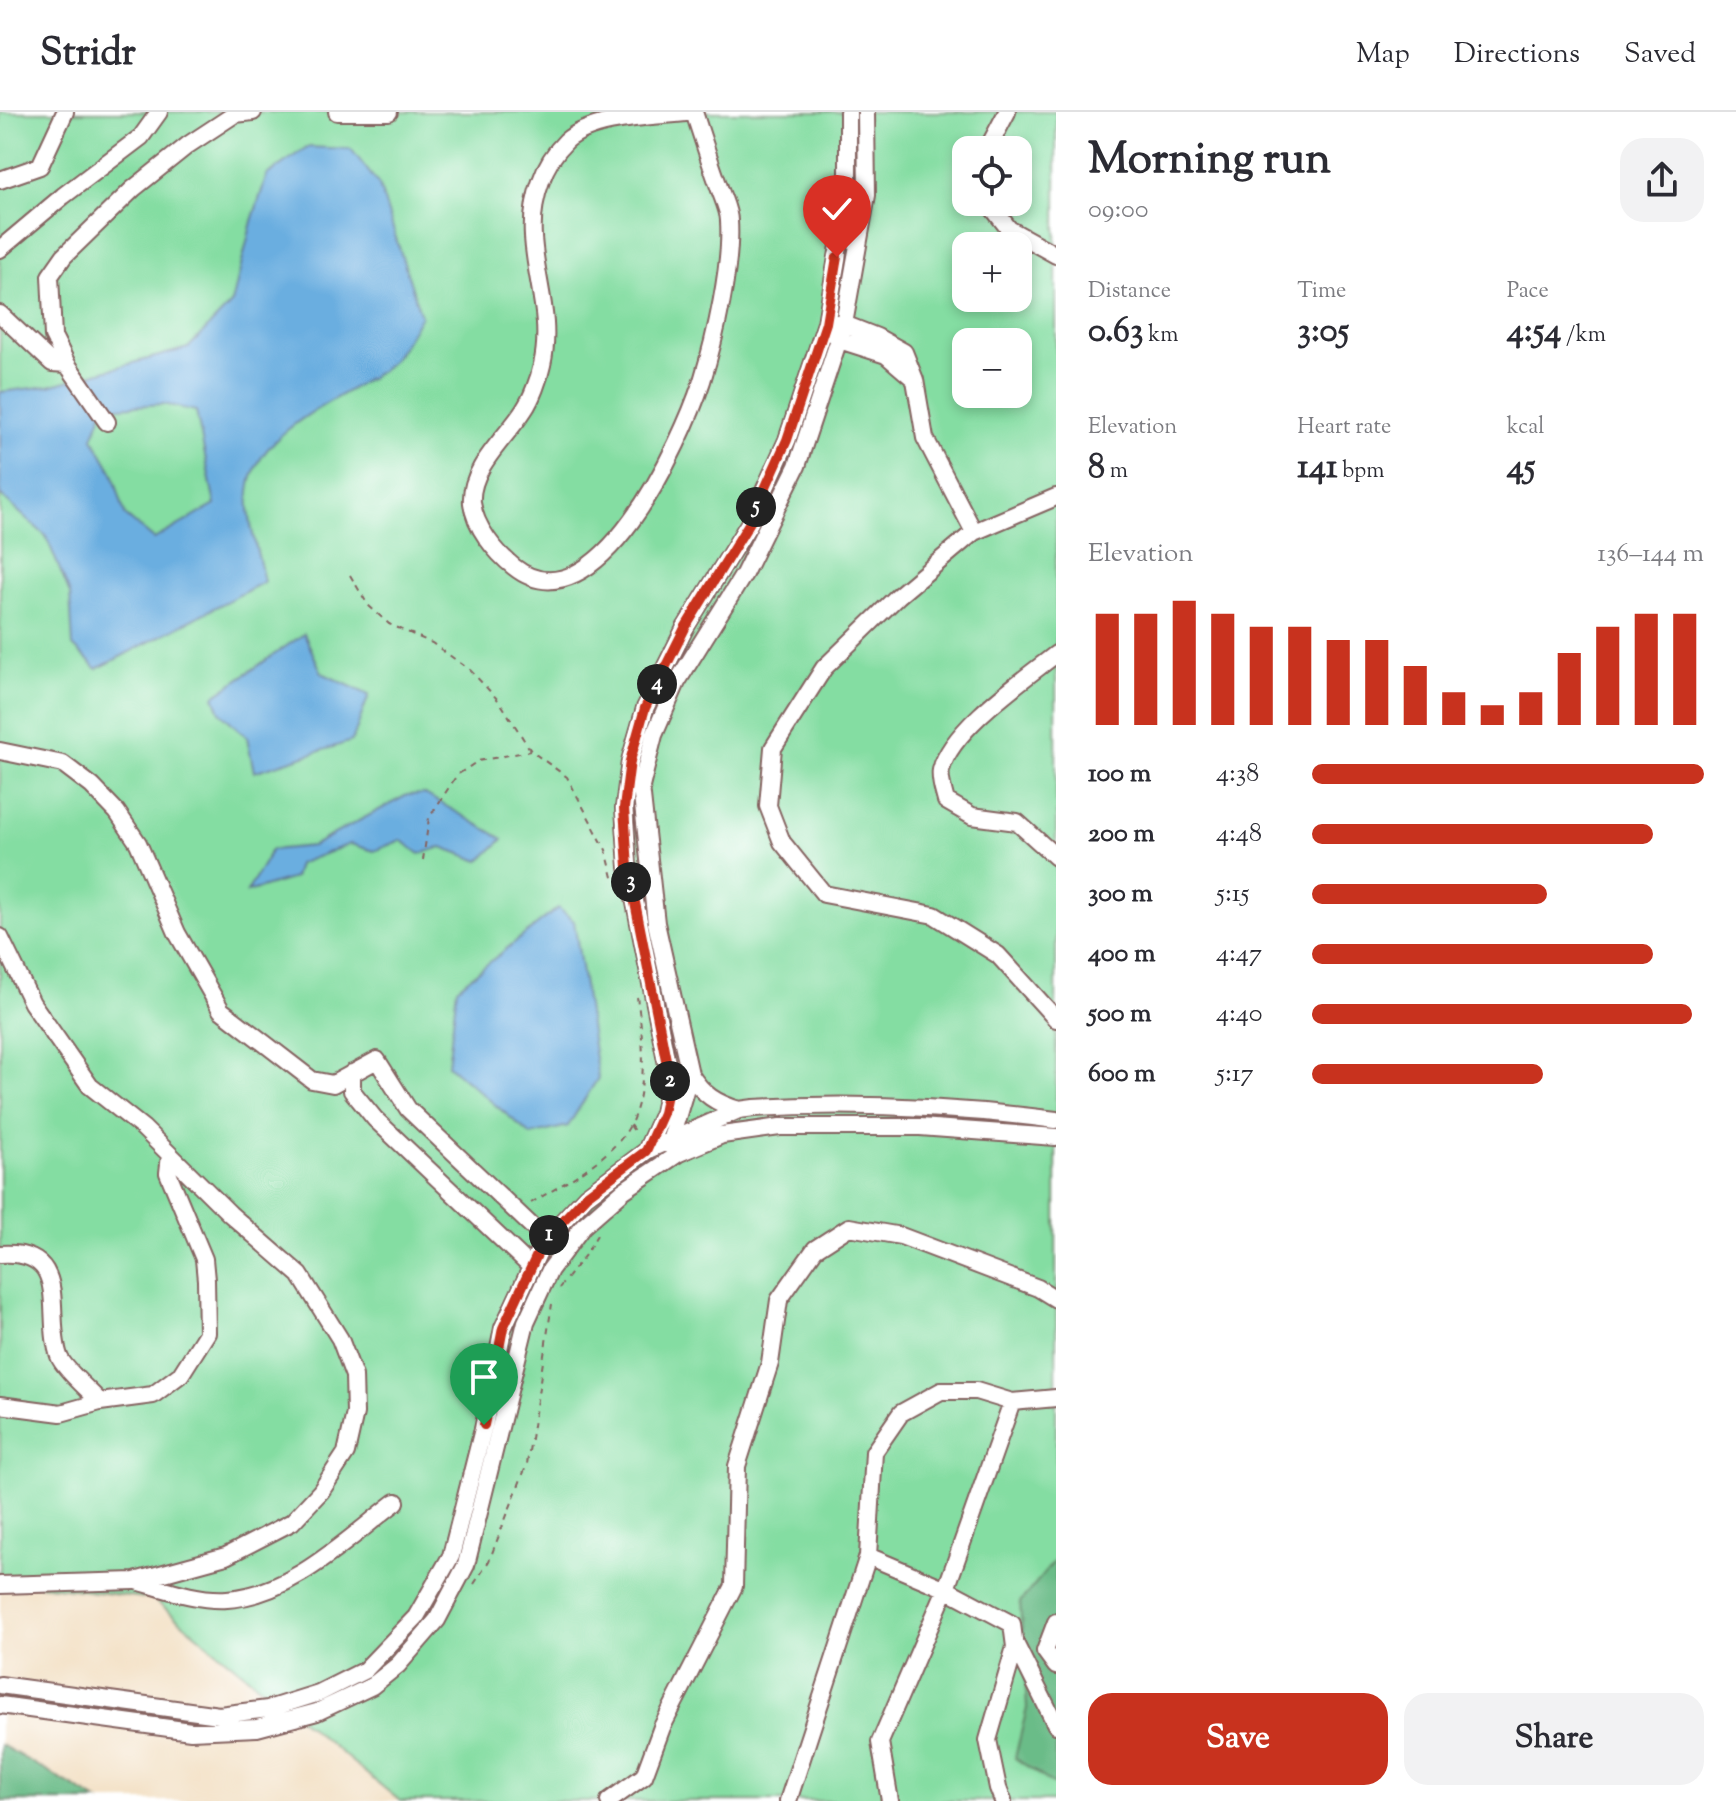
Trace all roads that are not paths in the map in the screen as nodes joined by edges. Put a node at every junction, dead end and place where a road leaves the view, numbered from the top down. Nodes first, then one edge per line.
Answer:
1 (65, 112) edge
2 (159, 112) edge
3 (253, 112) edge
4 (337, 112) edge
5 (389, 112) edge
6 (694, 112) edge
7 (848, 112) edge
8 (866, 112) edge
9 (1007, 112) edge
10 (994, 136) edge
11 (0, 180) edge
12 (999, 216) edge
13 (0, 249) edge
14 (1056, 255) edge
15 (0, 314) edge
16 (826, 323) junction
17 (842, 332) junction
18 (67, 364) junction
19 (107, 422) dead end
20 (1056, 497) edge
21 (974, 532) junction
22 (1056, 654) edge
23 (0, 751) edge
24 (1056, 857) edge
25 (0, 937) edge
26 (1056, 1019) edge
27 (352, 1073) junction
28 (690, 1074) junction
29 (670, 1080) junction
30 (685, 1091) junction
31 (739, 1110) junction
32 (720, 1119) junction
33 (1056, 1120) edge
34 (738, 1131) junction
35 (1056, 1137) edge
36 (670, 1141) junction
37 (646, 1151) junction
38 (170, 1155) junction
39 (664, 1162) junction
40 (543, 1242) junction
41 (0, 1254) edge
42 (531, 1267) junction
43 (1056, 1299) edge
44 (1056, 1398) edge
45 (100, 1402) junction
46 (1012, 1402) junction
47 (0, 1405) edge
48 (396, 1502) dead end
49 (868, 1556) junction
50 (135, 1581) junction
51 (0, 1585) edge
52 (946, 1589) junction
53 (1056, 1622) edge
54 (1015, 1643) junction
55 (1056, 1666) edge
56 (0, 1685) edge
57 (0, 1705) edge
58 (1056, 1725) edge
59 (609, 1801) edge
60 (788, 1801) edge
61 (890, 1801) edge
62 (1003, 1801) edge

1 - 11 street
2 - 13 street
3 - 18 street
4 - 5 street
6 - 6 street
7 - 16 street
8 - 17 street
9 - 10 street
12 - 14 street
15 - 18 street
16 - 17 street
16 - 29 street
17 - 21 street
17 - 28 street
18 - 19 street
20 - 21 street
21 - 26 street
22 - 24 street
23 - 27 street
25 - 38 street
27 - 40 street
27 - 42 street
28 - 30 street
28 - 31 street
29 - 30 street
29 - 37 street
30 - 32 street
30 - 36 street
31 - 32 street
31 - 33 street
32 - 34 street
32 - 36 street
34 - 35 street
34 - 39 street
36 - 37 street
36 - 39 street
37 - 40 street
38 - 45 street
38 - 50 street
39 - 57 street
40 - 42 street
41 - 45 street
42 - 56 street
43 - 59 street
44 - 46 street
45 - 47 street
46 - 49 street
46 - 52 street
48 - 50 street
49 - 52 street
49 - 60 street
50 - 51 street
52 - 54 street
52 - 61 street
53 - 55 street
54 - 58 street
54 - 62 street

